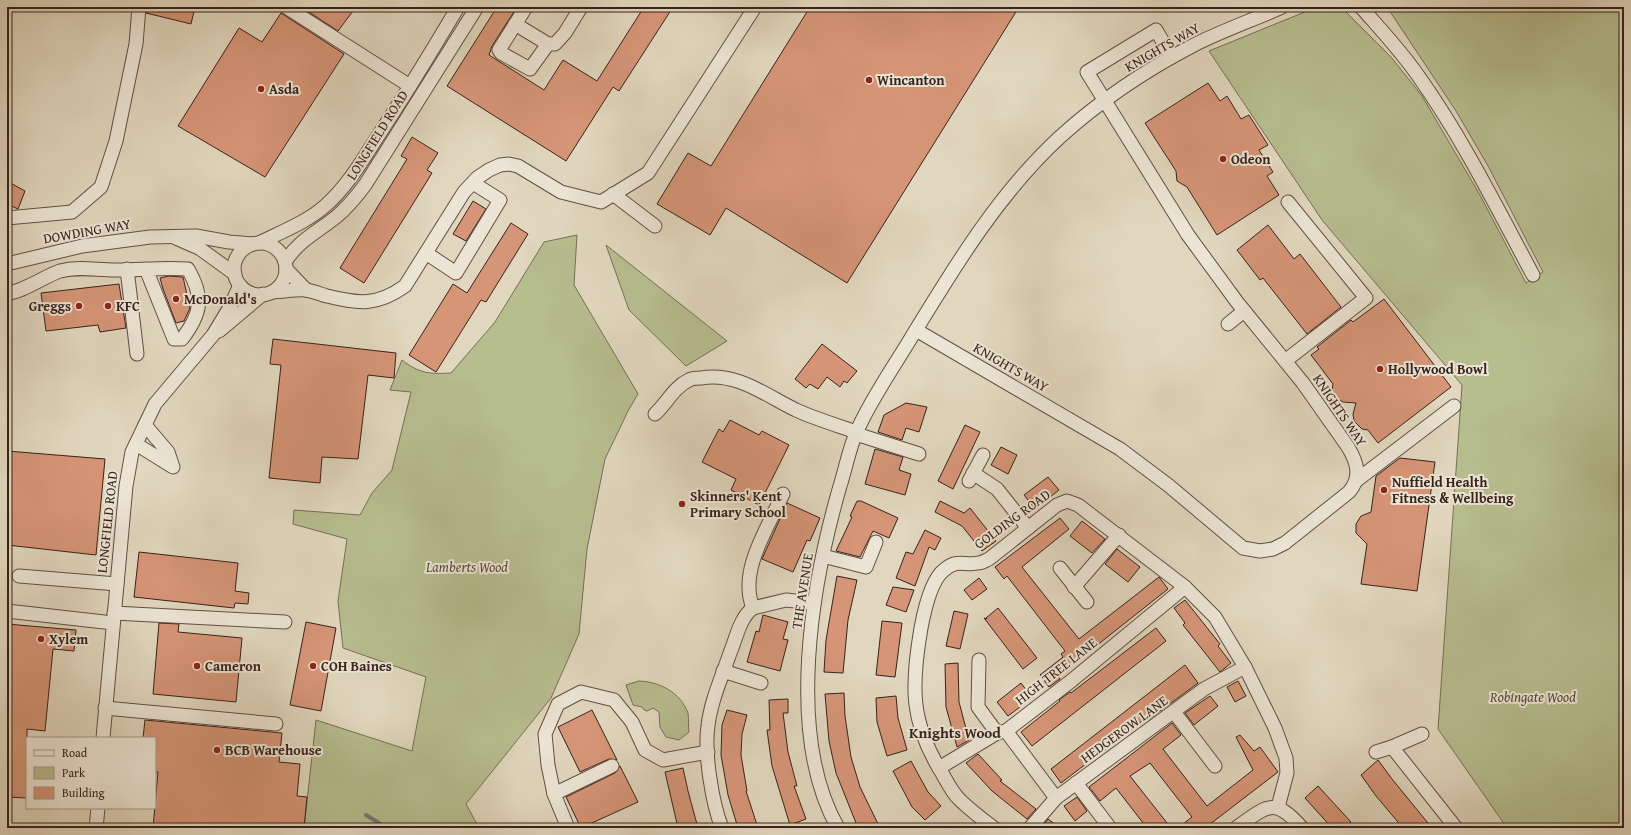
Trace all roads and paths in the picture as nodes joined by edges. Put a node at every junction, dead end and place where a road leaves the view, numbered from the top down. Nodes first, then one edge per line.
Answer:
1 (139, 7) edge
2 (286, 7) edge
3 (458, 7) edge
4 (477, 7) edge
5 (526, 7) edge
6 (581, 7) edge
7 (755, 7) edge
8 (1282, 7) edge
9 (1361, 7) edge
10 (515, 24) junction
11 (548, 44) junction
12 (1172, 57) junction
13 (410, 86) junction
14 (1104, 102) junction
15 (473, 183) junction
16 (613, 194) junction
17 (1288, 202) dead end
18 (7, 218) edge
19 (655, 226) dead end
20 (174, 238) junction
21 (256, 243) junction
22 (426, 253) junction
23 (7, 264) edge
24 (286, 266) junction
25 (127, 269) junction
26 (146, 269) junction
27 (1533, 275) dead end
28 (237, 279) junction
29 (306, 290) junction
30 (7, 293) edge
31 (268, 293) junction
32 (1244, 311) junction
33 (1228, 324) dead end
34 (916, 330) junction
35 (213, 335) junction
36 (137, 354) dead end
37 (1285, 360) junction
38 (893, 368) joint
39 (1454, 406) dead end
40 (655, 414) dead end
41 (145, 425) junction
42 (856, 433) junction
43 (136, 444) junction
44 (919, 454) dead end
45 (983, 455) dead end
46 (1357, 480) junction
47 (783, 494) dead end
48 (1028, 528) junction
49 (1119, 535) junction
50 (876, 542) dead end
51 (823, 556) junction
52 (1060, 568) dead end
53 (19, 576) dead end
54 (117, 584) junction
55 (1074, 587) junction
56 (1185, 587) junction
57 (1087, 602) dead end
58 (814, 603) junction
59 (753, 608) junction
60 (7, 611) edge
61 (114, 618) junction
62 (285, 622) dead end
63 (979, 660) dead end
64 (1245, 666) junction
65 (723, 671) junction
66 (761, 683) dead end
67 (105, 708) junction
68 (1174, 712) junction
69 (276, 724) dead end
70 (1001, 732) junction
71 (1422, 734) dead end
72 (103, 737) edge
73 (1392, 747) junction
74 (708, 752) junction
75 (1376, 752) dead end
76 (612, 766) dead end
77 (1215, 766) dead end
78 (939, 768) junction
79 (1076, 783) junction
80 (554, 794) junction
81 (1056, 798) junction
82 (1278, 807) junction
83 (98, 809) edge
84 (96, 828) edge
85 (568, 828) edge
86 (722, 828) edge
87 (838, 828) edge
88 (994, 828) edge
89 (1030, 828) edge
90 (1110, 828) edge
91 (1237, 828) edge
92 (1302, 828) edge
93 (1456, 828) edge

1 - 18 street
2 - 13 street
3 - 13 street, LONGFIELD ROAD
4 - 24 street, LONGFIELD ROAD
5 - 10 street
6 - 11 street
7 - 16 street
8 - 12 street, KNIGHTS WAY
9 - 27 street
10 - 11 street
10 - 11 street
12 - 14 street, KNIGHTS WAY
12 - 14 street
13 - 21 street, LONGFIELD ROAD
14 - 32 street, KNIGHTS WAY
14 - 34 street, KNIGHTS WAY
15 - 16 street
15 - 22 street
15 - 22 street
16 - 19 street
17 - 37 street
20 - 21 street, DOWDING WAY
20 - 23 street, DOWDING WAY
20 - 28 street, DOWDING WAY
21 - 24 street
21 - 28 street
22 - 29 street
24 - 29 street
24 - 31 street
25 - 26 street
25 - 30 street
25 - 36 street
26 - 26 street
28 - 31 street
28 - 35 street, LONGFIELD ROAD
29 - 31 street
31 - 35 street, LONGFIELD ROAD
32 - 33 street
32 - 37 street, KNIGHTS WAY
34 - 38 street, KNIGHTS WAY
34 - 46 street, KNIGHTS WAY
35 - 41 street, LONGFIELD ROAD
37 - 46 street, KNIGHTS WAY
38 - 42 street, THE AVENUE
39 - 46 street
40 - 42 street
41 - 43 street, LONGFIELD ROAD
41 - 43 street
42 - 44 street
42 - 51 street, THE AVENUE
43 - 54 street, LONGFIELD ROAD
45 - 48 street
47 - 59 street
48 - 49 street, GOLDING ROAD
48 - 78 street, GOLDING ROAD
49 - 55 street
49 - 56 street, GOLDING ROAD
50 - 51 street
51 - 58 street, THE AVENUE
52 - 55 street
53 - 54 street
54 - 61 street, LONGFIELD ROAD
55 - 57 street
56 - 64 street, GOLDING ROAD
56 - 70 street, HIGH TREE LANE
58 - 59 street
58 - 87 street, THE AVENUE
59 - 65 street
60 - 61 street
61 - 62 street
61 - 67 street, LONGFIELD ROAD
63 - 70 street
64 - 68 street, HEDGEROW LANE
64 - 82 street, GOLDING ROAD
65 - 66 street
65 - 74 street
67 - 69 street
67 - 72 street, LONGFIELD ROAD
68 - 77 street
68 - 79 street, HEDGEROW LANE
70 - 78 street, HIGH TREE LANE
70 - 81 street
71 - 73 street
73 - 75 street
73 - 93 street
74 - 80 street
74 - 86 street
76 - 80 street
78 - 88 street, GOLDING ROAD
79 - 81 street, HEDGEROW LANE
79 - 90 street
80 - 85 street
81 - 89 street, HEDGEROW LANE
82 - 91 street
82 - 92 street
83 - 84 street

